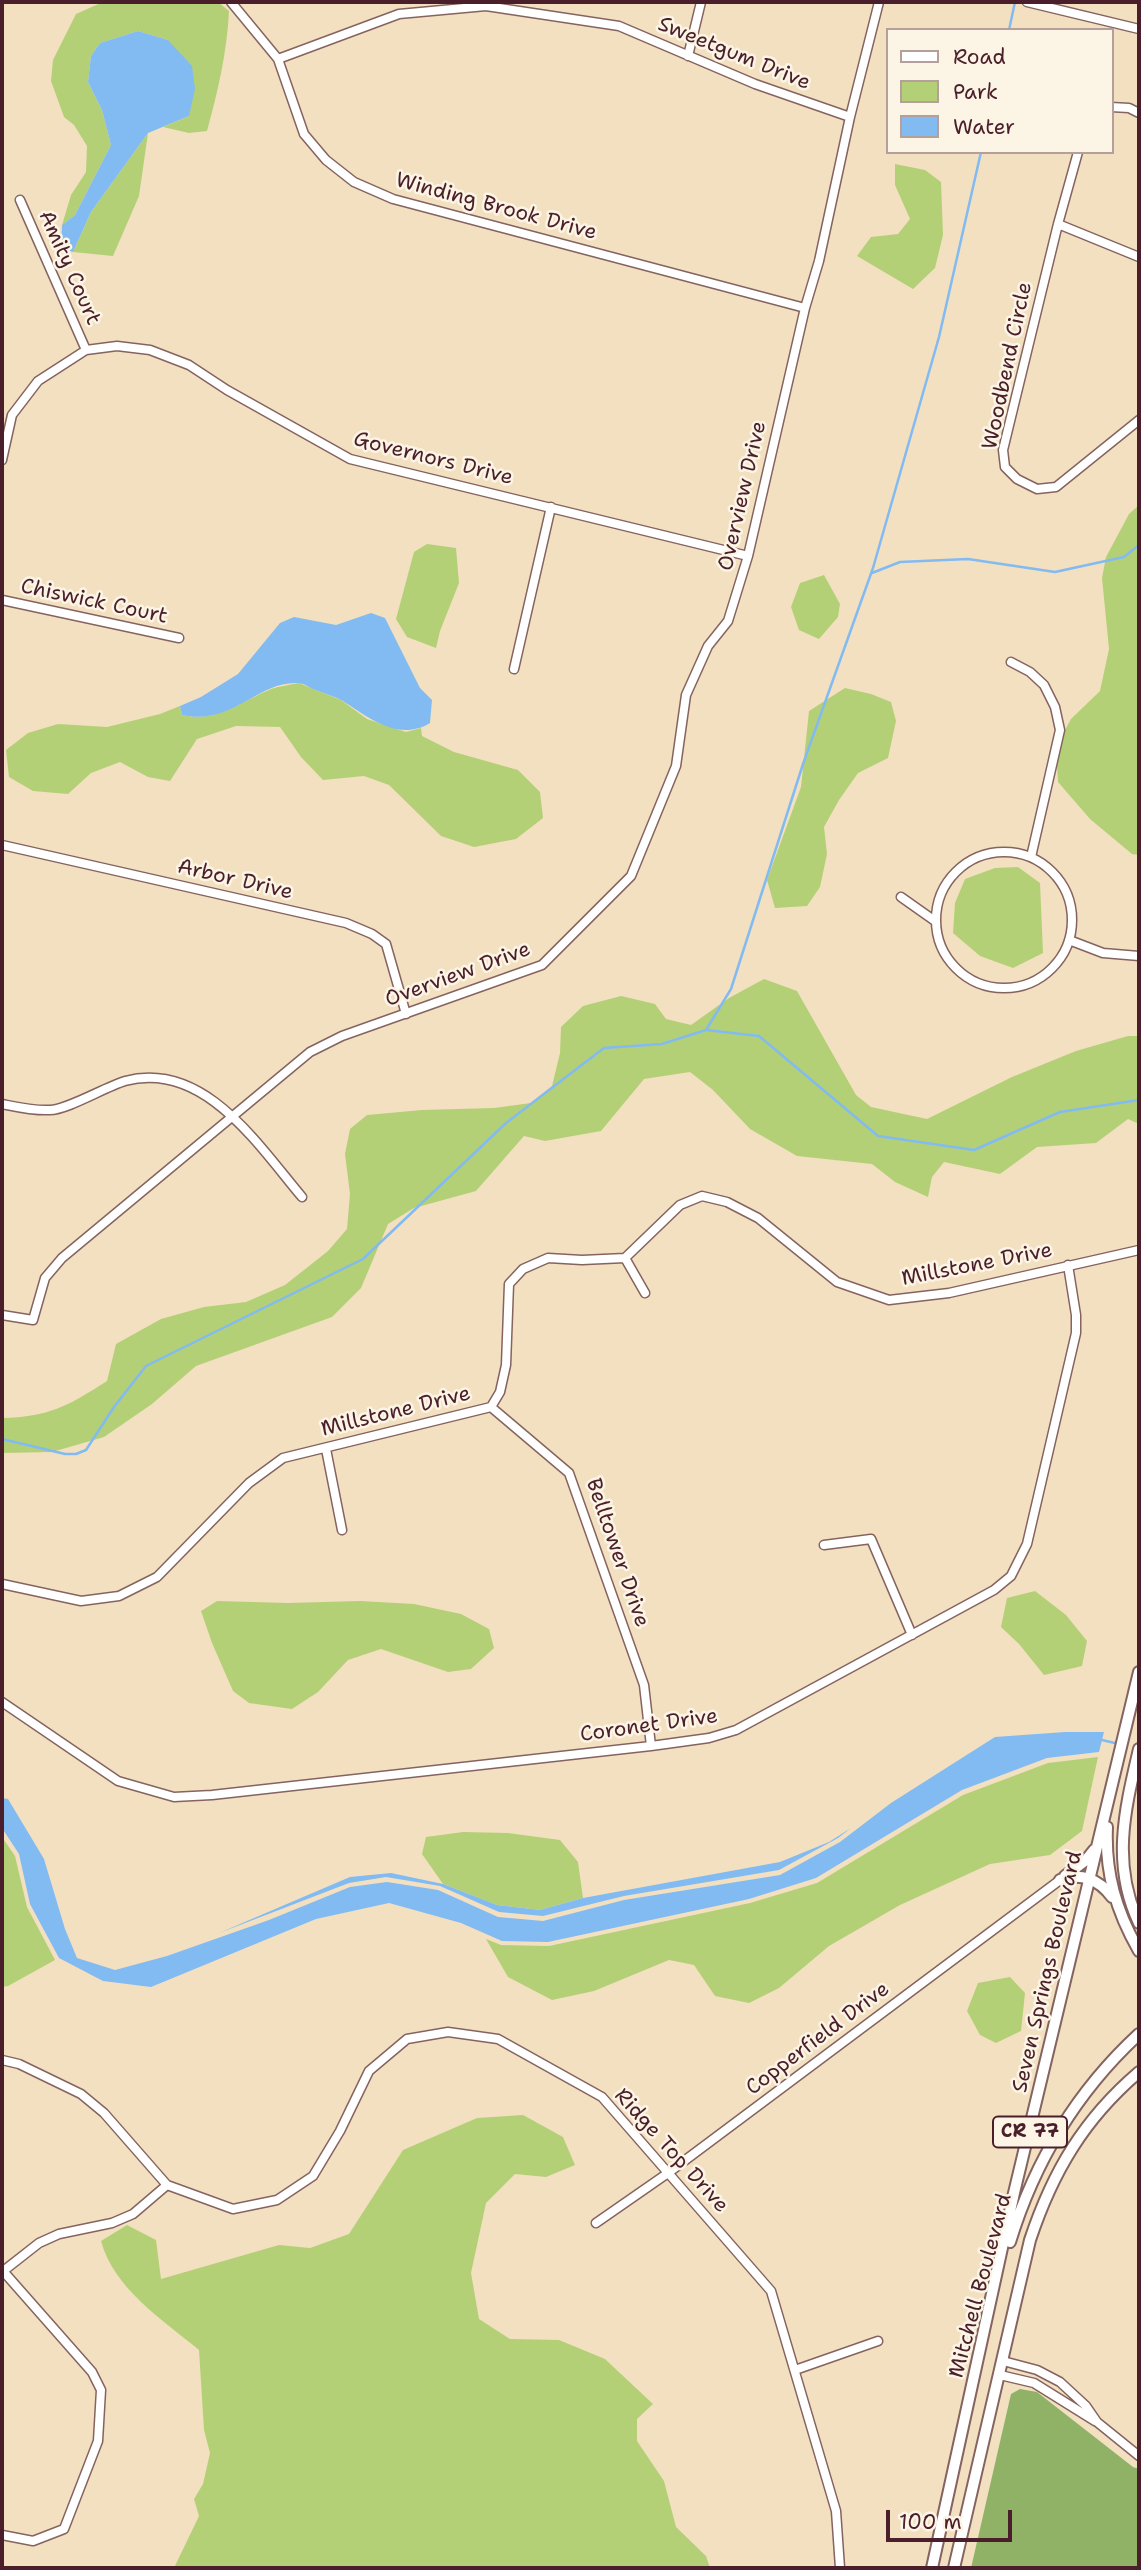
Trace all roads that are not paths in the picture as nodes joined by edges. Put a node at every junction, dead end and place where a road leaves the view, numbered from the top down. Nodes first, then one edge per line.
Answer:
1 (231, 2) edge
2 (701, 2) edge
3 (879, 2) edge
4 (1027, 2) edge
5 (487, 4) edge
6 (1139, 29) edge
7 (688, 56) junction
8 (278, 60) junction
9 (1113, 107) edge
10 (1139, 113) edge
11 (850, 117) junction
12 (1077, 154) edge
13 (20, 200) dead end
14 (1058, 224) junction
15 (1139, 257) edge
16 (805, 308) junction
17 (86, 350) junction
18 (1139, 420) edge
19 (2, 460) edge
20 (551, 507) junction
21 (748, 555) junction
22 (2, 600) edge
23 (179, 638) dead end
24 (1011, 662) dead end
25 (514, 669) dead end
26 (2, 845) edge
27 (1031, 857) junction
28 (901, 897) dead end
29 (935, 921) junction
30 (1069, 940) junction
31 (1139, 956) edge
32 (406, 1014) junction
33 (2, 1104) edge
34 (234, 1117) junction
35 (302, 1197) dead end
36 (1139, 1250) edge
37 (625, 1258) junction
38 (1068, 1265) junction
39 (645, 1293) dead end
40 (2, 1315) edge
41 (491, 1407) junction
42 (326, 1448) junction
43 (342, 1530) dead end
44 (824, 1545) dead end
45 (2, 1584) edge
46 (912, 1635) junction
47 (1139, 1672) edge
48 (2, 1702) edge
49 (651, 1745) junction
50 (1139, 1749) edge
51 (1107, 1808) junction
52 (1096, 1847) junction
53 (1089, 1879) junction
54 (1059, 1880) junction
55 (1116, 1904) junction
56 (1139, 1923) edge
57 (1139, 1951) edge
58 (1139, 2034) edge
59 (2, 2060) edge
60 (1139, 2072) edge
61 (668, 2173) junction
62 (167, 2185) junction
63 (596, 2223) dead end
64 (2, 2272) edge
65 (878, 2341) dead end
66 (1003, 2361) junction
67 (795, 2370) junction
68 (1000, 2375) junction
69 (966, 2417) junction
70 (1097, 2422) junction
71 (1139, 2456) edge
72 (2, 2535) edge
73 (840, 2568) edge
74 (932, 2568) edge
75 (954, 2568) edge

1 - 8 street, Winding Brook Drive
2 - 7 street
3 - 11 street, Overview Drive
4 - 6 street
5 - 7 street, Sweetgum Drive
5 - 8 street, Sweetgum Drive
7 - 11 street, Sweetgum Drive
8 - 16 street, Winding Brook Drive
9 - 10 street
11 - 16 street, Overview Drive
12 - 14 street, Woodbend Circle
13 - 17 street, Amity Court
14 - 15 street
14 - 18 street, Woodbend Circle
16 - 21 street, Overview Drive
17 - 19 street
17 - 20 street, Governors Drive
20 - 21 street, Governors Drive
20 - 25 street
21 - 32 street, Overview Drive
22 - 23 street, Chiswick Court
24 - 27 street
26 - 32 street, Arbor Drive
27 - 29 street
27 - 30 street
28 - 29 street
29 - 30 street
30 - 31 street
32 - 34 street, Overview Drive
33 - 34 street
34 - 35 street
34 - 40 street, Overview Drive
36 - 38 street, Millstone Drive
37 - 38 street, Millstone Drive
37 - 39 street
37 - 41 street, Millstone Drive
38 - 46 street, Coronet Drive
41 - 42 street, Millstone Drive
41 - 49 street, Belltower Drive
42 - 43 street
42 - 45 street, Millstone Drive
44 - 46 street
46 - 49 street, Coronet Drive
47 - 51 main road, Seven Springs Boulevard / CR 77
48 - 49 street, Coronet Drive
50 - 56 main road
51 - 52 main road, Seven Springs Boulevard / CR 77
51 - 55 main road
52 - 53 main road, Seven Springs Boulevard / CR 77
52 - 54 main road
53 - 54 main road
53 - 55 main road
53 - 69 main road, Seven Springs Boulevard / CR 77
54 - 61 street, Copperfield Drive
55 - 57 main road
58 - 69 main road, Mitchell Boulevard
59 - 62 street, Ridge Top Drive
60 - 66 main road, CR 77
61 - 62 street, Ridge Top Drive
61 - 63 street, Copperfield Drive
61 - 67 street, Ridge Top Drive
62 - 64 street
64 - 72 street
65 - 67 street
66 - 68 main road, CR 77
66 - 70 street
67 - 73 street, Ridge Top Drive
68 - 70 street
68 - 75 main road, CR 77
69 - 74 main road, Seven Springs Boulevard / CR 77
70 - 71 street

